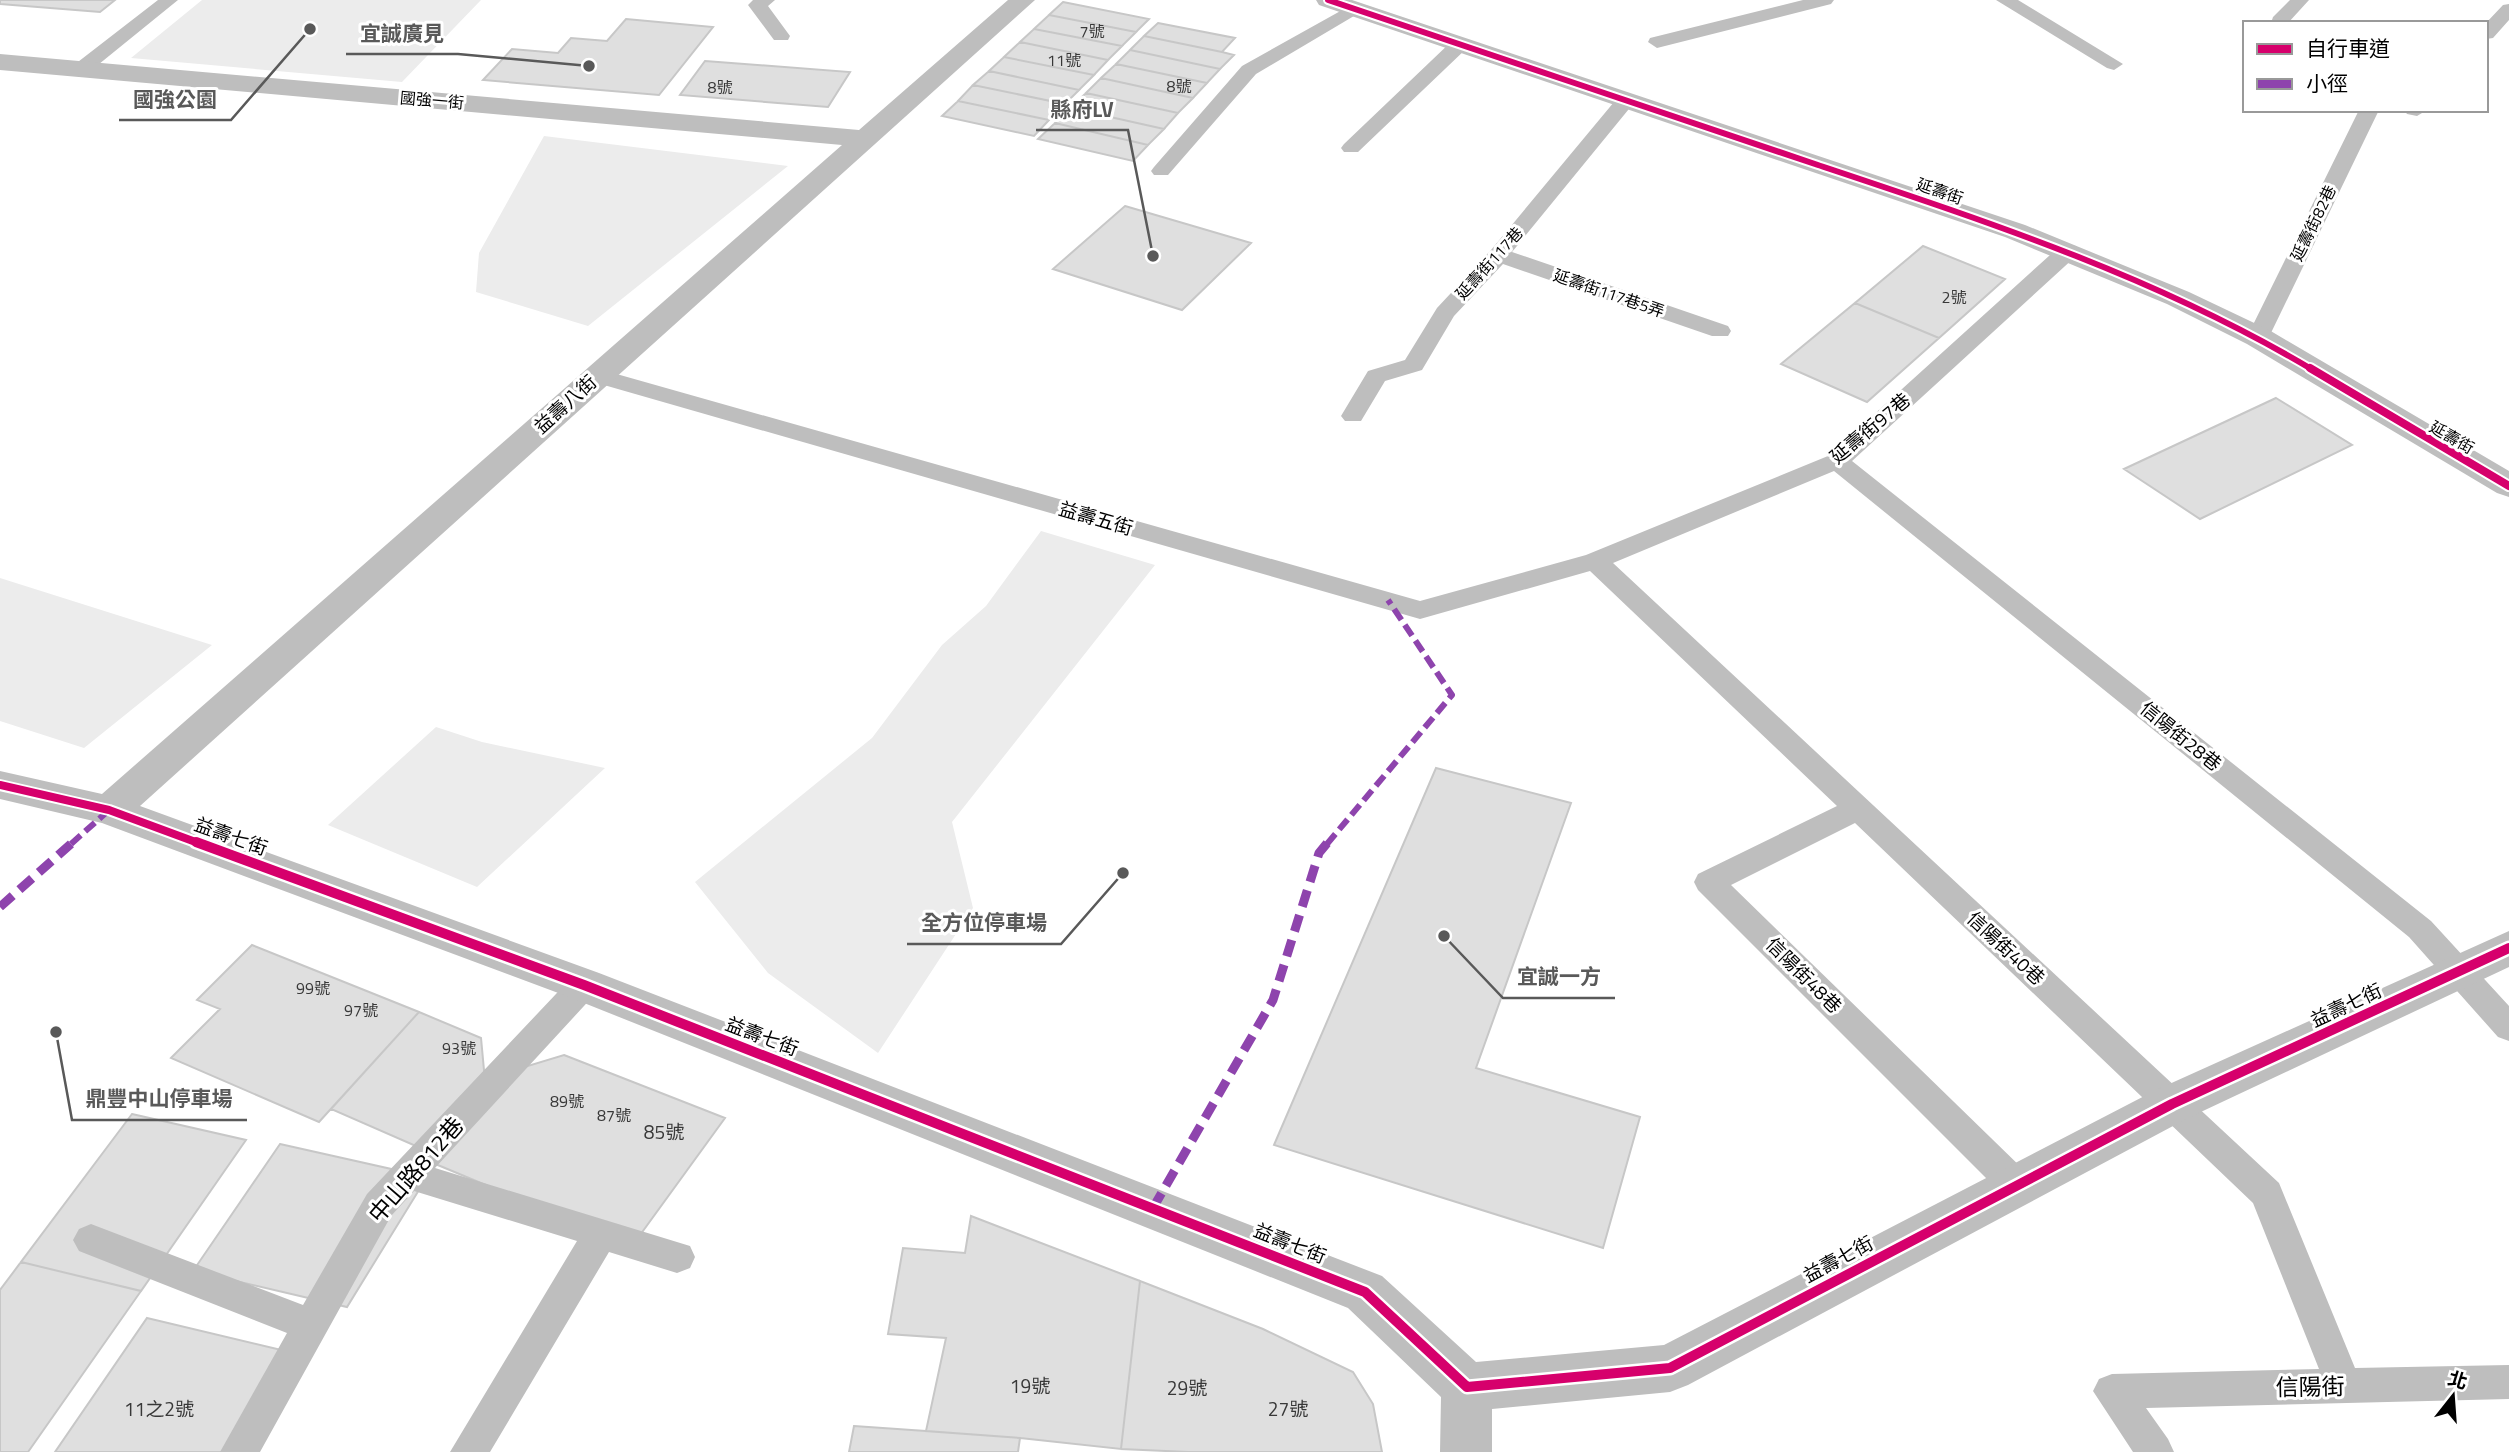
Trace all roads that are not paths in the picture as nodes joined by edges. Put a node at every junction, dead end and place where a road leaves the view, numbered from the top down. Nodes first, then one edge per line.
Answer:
1 (169, 0) edge
2 (766, 0) edge
3 (1023, 0) edge
4 (1825, 0) edge
5 (2005, 0) edge
6 (2300, 0) edge
7 (1341, 4) edge
8 (2509, 9) edge
9 (2278, 21) edge
10 (2488, 32) edge
11 (781, 36) dead end
12 (1657, 42) dead end
13 (1460, 44) junction
14 (0, 62) edge
15 (2114, 64) dead end
16 (81, 69) junction
17 (1626, 100) junction
18 (2368, 112) edge
19 (864, 139) junction
20 (1351, 148) dead end
21 (1161, 171) dead end
22 (2068, 251) junction
23 (1499, 255) junction
24 (1720, 331) dead end
25 (2258, 337) junction
26 (598, 376) junction
27 (1353, 416) dead end
28 (1838, 461) junction
29 (2509, 486) edge
30 (1595, 561) junction
31 (0, 785) edge
32 (1858, 809) junction
33 (109, 810) junction
34 (2509, 948) edge
35 (2459, 972) junction
36 (584, 985) junction
37 (2509, 1028) edge
38 (2172, 1104) junction
39 (408, 1174) junction
40 (2016, 1185) junction
41 (601, 1233) junction
42 (91, 1240) dead end
43 (677, 1257) dead end
44 (310, 1325) junction
45 (2509, 1382) edge
46 (2344, 1386) junction
47 (1467, 1387) junction
48 (239, 1452) edge
49 (469, 1452) edge
50 (1466, 1452) edge
51 (2155, 1452) edge

1 - 16 lane
2 - 11 lane
3 - 19 street, 益壽八街
4 - 12 lane
5 - 15 lane
6 - 9 lane
7 - 13 street, 延壽街
7 - 21 lane
8 - 10 lane
13 - 17 street, 延壽街
13 - 20 lane
14 - 16 street, 國強一街
16 - 19 street, 國強一街
17 - 22 street, 延壽街
17 - 23 lane, 延壽街117巷
18 - 25 lane, 延壽街82巷
19 - 26 street, 益壽八街
22 - 25 street, 延壽街
22 - 28 lane, 延壽街97巷
23 - 24 lane, 延壽街117巷5弄
23 - 27 lane, 延壽街117巷
25 - 29 street, 延壽街
26 - 30 lane, 益壽五街
26 - 33 street, 益壽八街
28 - 30 lane, 延壽街97巷
28 - 35 lane, 信陽街28巷
30 - 32 lane, 信陽街40巷
31 - 33 street, 益壽七街
32 - 38 lane, 信陽街40巷
32 - 40 lane, 信陽街48巷
33 - 36 street, 益壽七街
34 - 35 street, 益壽七街
35 - 37 lane, 信陽街28巷
35 - 38 street, 益壽七街
36 - 39 lane, 中山路812巷
36 - 47 street, 益壽七街
38 - 40 street, 益壽七街
38 - 46 lane, 信陽街40巷
39 - 41 lane
39 - 44 lane, 中山路812巷
40 - 47 street, 益壽七街
41 - 43 lane
41 - 49 lane
42 - 44 lane
44 - 48 lane, 中山路812巷
45 - 46 lane, 信陽街
46 - 51 lane, 信陽街
47 - 50 street

